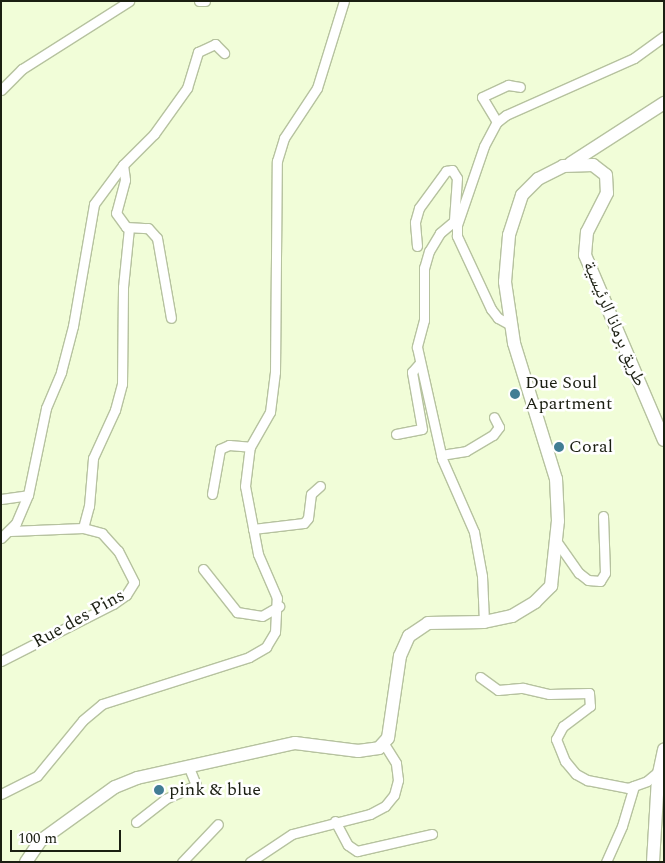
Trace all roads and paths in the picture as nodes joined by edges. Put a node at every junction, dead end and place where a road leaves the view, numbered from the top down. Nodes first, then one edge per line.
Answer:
1 (129, 1) edge
2 (199, 1) edge
3 (204, 1) edge
4 (344, 1) edge
5 (664, 36) edge
6 (224, 53) dead end
7 (520, 87) dead end
8 (1, 90) edge
9 (664, 104) edge
10 (497, 122) junction
11 (123, 164) junction
12 (572, 164) junction
13 (457, 218) junction
14 (129, 228) junction
15 (417, 246) dead end
16 (172, 318) dead end
17 (509, 324) junction
18 (419, 364) junction
19 (494, 417) dead end
20 (396, 434) dead end
21 (664, 440) edge
22 (250, 447) junction
23 (441, 455) junction
24 (320, 486) dead end
25 (212, 494) dead end
26 (28, 495) junction
27 (13, 497) junction
28 (1, 498) edge
29 (25, 506) junction
30 (603, 516) dead end
31 (83, 528) junction
32 (253, 529) junction
33 (10, 530) junction
34 (1, 538) edge
35 (557, 542) junction
36 (203, 569) dead end
37 (279, 606) junction
38 (484, 622) junction
39 (1, 661) edge
40 (480, 677) dead end
41 (384, 744) junction
42 (664, 750) edge
43 (189, 768) junction
44 (659, 771) junction
45 (634, 786) junction
46 (1, 794) edge
47 (335, 821) junction
48 (136, 822) dead end
49 (218, 824) dead end
50 (432, 834) dead end
51 (26, 862) edge
52 (182, 862) edge
53 (250, 862) edge
54 (606, 862) edge
55 (652, 862) edge

1 - 8 street
2 - 3 street
4 - 22 street
5 - 10 street
6 - 11 street
7 - 10 street
9 - 12 main road
10 - 13 street
11 - 14 street
11 - 26 street
12 - 17 main road, طريق برمانا الرئيسية
12 - 21 main road, طريق برمانا الرئيسية
13 - 15 street
13 - 17 street
13 - 18 street
14 - 16 street
14 - 31 street
17 - 35 main road, طريق برمانا الرئيسية
18 - 20 street
18 - 23 street
19 - 23 street
22 - 25 street
22 - 32 street
23 - 38 street
24 - 32 street
26 - 27 street
26 - 29 street
27 - 28 street
27 - 29 street
29 - 33 street
30 - 35 street
31 - 33 street
31 - 39 street, Rue des Pins
32 - 37 street
33 - 34 street
35 - 38 main road, طريق برمانا الرئيسية
36 - 37 street
37 - 46 street
38 - 41 main road, طريق برمانا الرئيسية
40 - 45 street
41 - 43 main road
41 - 47 street
42 - 44 main road
43 - 48 street
43 - 51 main road
44 - 45 street
44 - 55 main road
45 - 54 street
47 - 50 street
47 - 53 street
49 - 52 street

